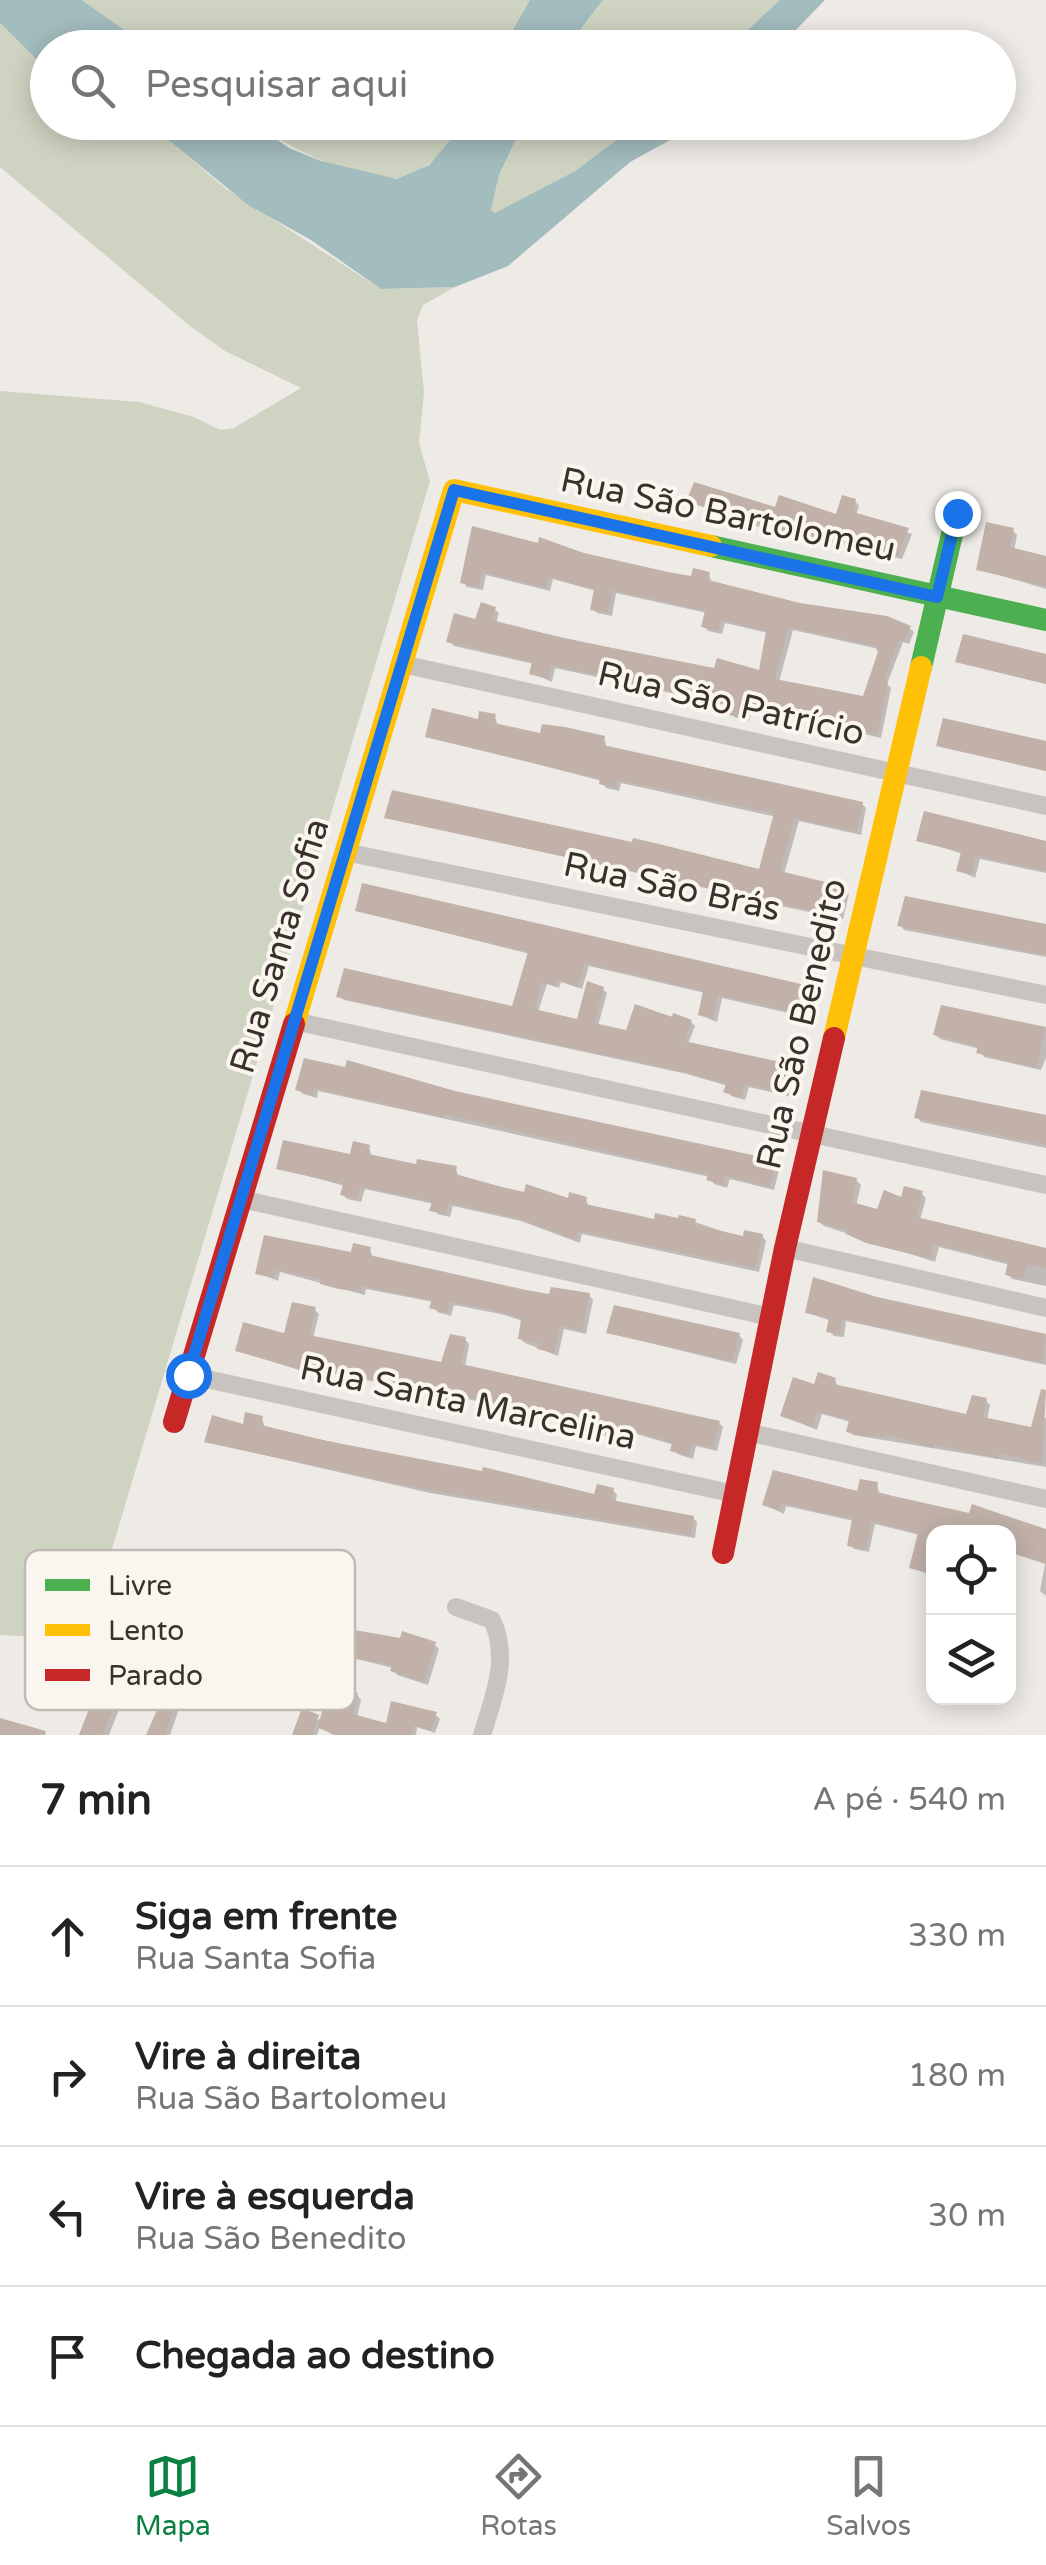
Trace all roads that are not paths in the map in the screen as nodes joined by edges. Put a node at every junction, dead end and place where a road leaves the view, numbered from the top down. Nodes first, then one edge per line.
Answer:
1 (454, 490) joint
2 (957, 513) dead end
3 (937, 597) junction
4 (1046, 620) edge
5 (402, 664) junction
6 (896, 774) junction
7 (1046, 806) edge
8 (345, 852) junction
9 (855, 958) junction
10 (1046, 995) edge
11 (294, 1021) junction
12 (812, 1136) junction
13 (1046, 1184) edge
14 (240, 1199) junction
15 (786, 1248) junction
16 (1046, 1308) edge
17 (771, 1317) junction
18 (188, 1375) junction
19 (174, 1422) dead end
20 (747, 1432) junction
21 (734, 1494) junction
22 (1046, 1498) edge
23 (722, 1553) dead end
24 (456, 1607) dead end
25 (482, 1735) edge

1 - 3 street, Rua São Bartolomeu
1 - 5 street, Rua Santa Sofia
2 - 3 street, Rua São Benedito
3 - 4 street, Rua São Bartolomeu
3 - 6 street, Rua São Benedito
5 - 6 street, Rua São Patrício
5 - 8 street, Rua Santa Sofia
6 - 7 street, Rua São Patrício
6 - 9 street, Rua São Benedito
8 - 9 street, Rua São Brás
8 - 11 street, Rua Santa Sofia
9 - 10 street, Rua São Brás
9 - 12 street, Rua São Benedito
11 - 12 street
11 - 14 street, Rua Santa Sofia
12 - 13 street
12 - 15 street, Rua São Benedito
14 - 17 street
14 - 18 street, Rua Santa Sofia
15 - 16 street
15 - 17 street, Rua São Benedito
17 - 20 street, Rua São Benedito
18 - 19 street, Rua Santa Sofia
18 - 21 street, Rua Santa Marcelina
20 - 21 street, Rua São Benedito
20 - 22 street
21 - 23 street, Rua São Benedito
24 - 25 street

